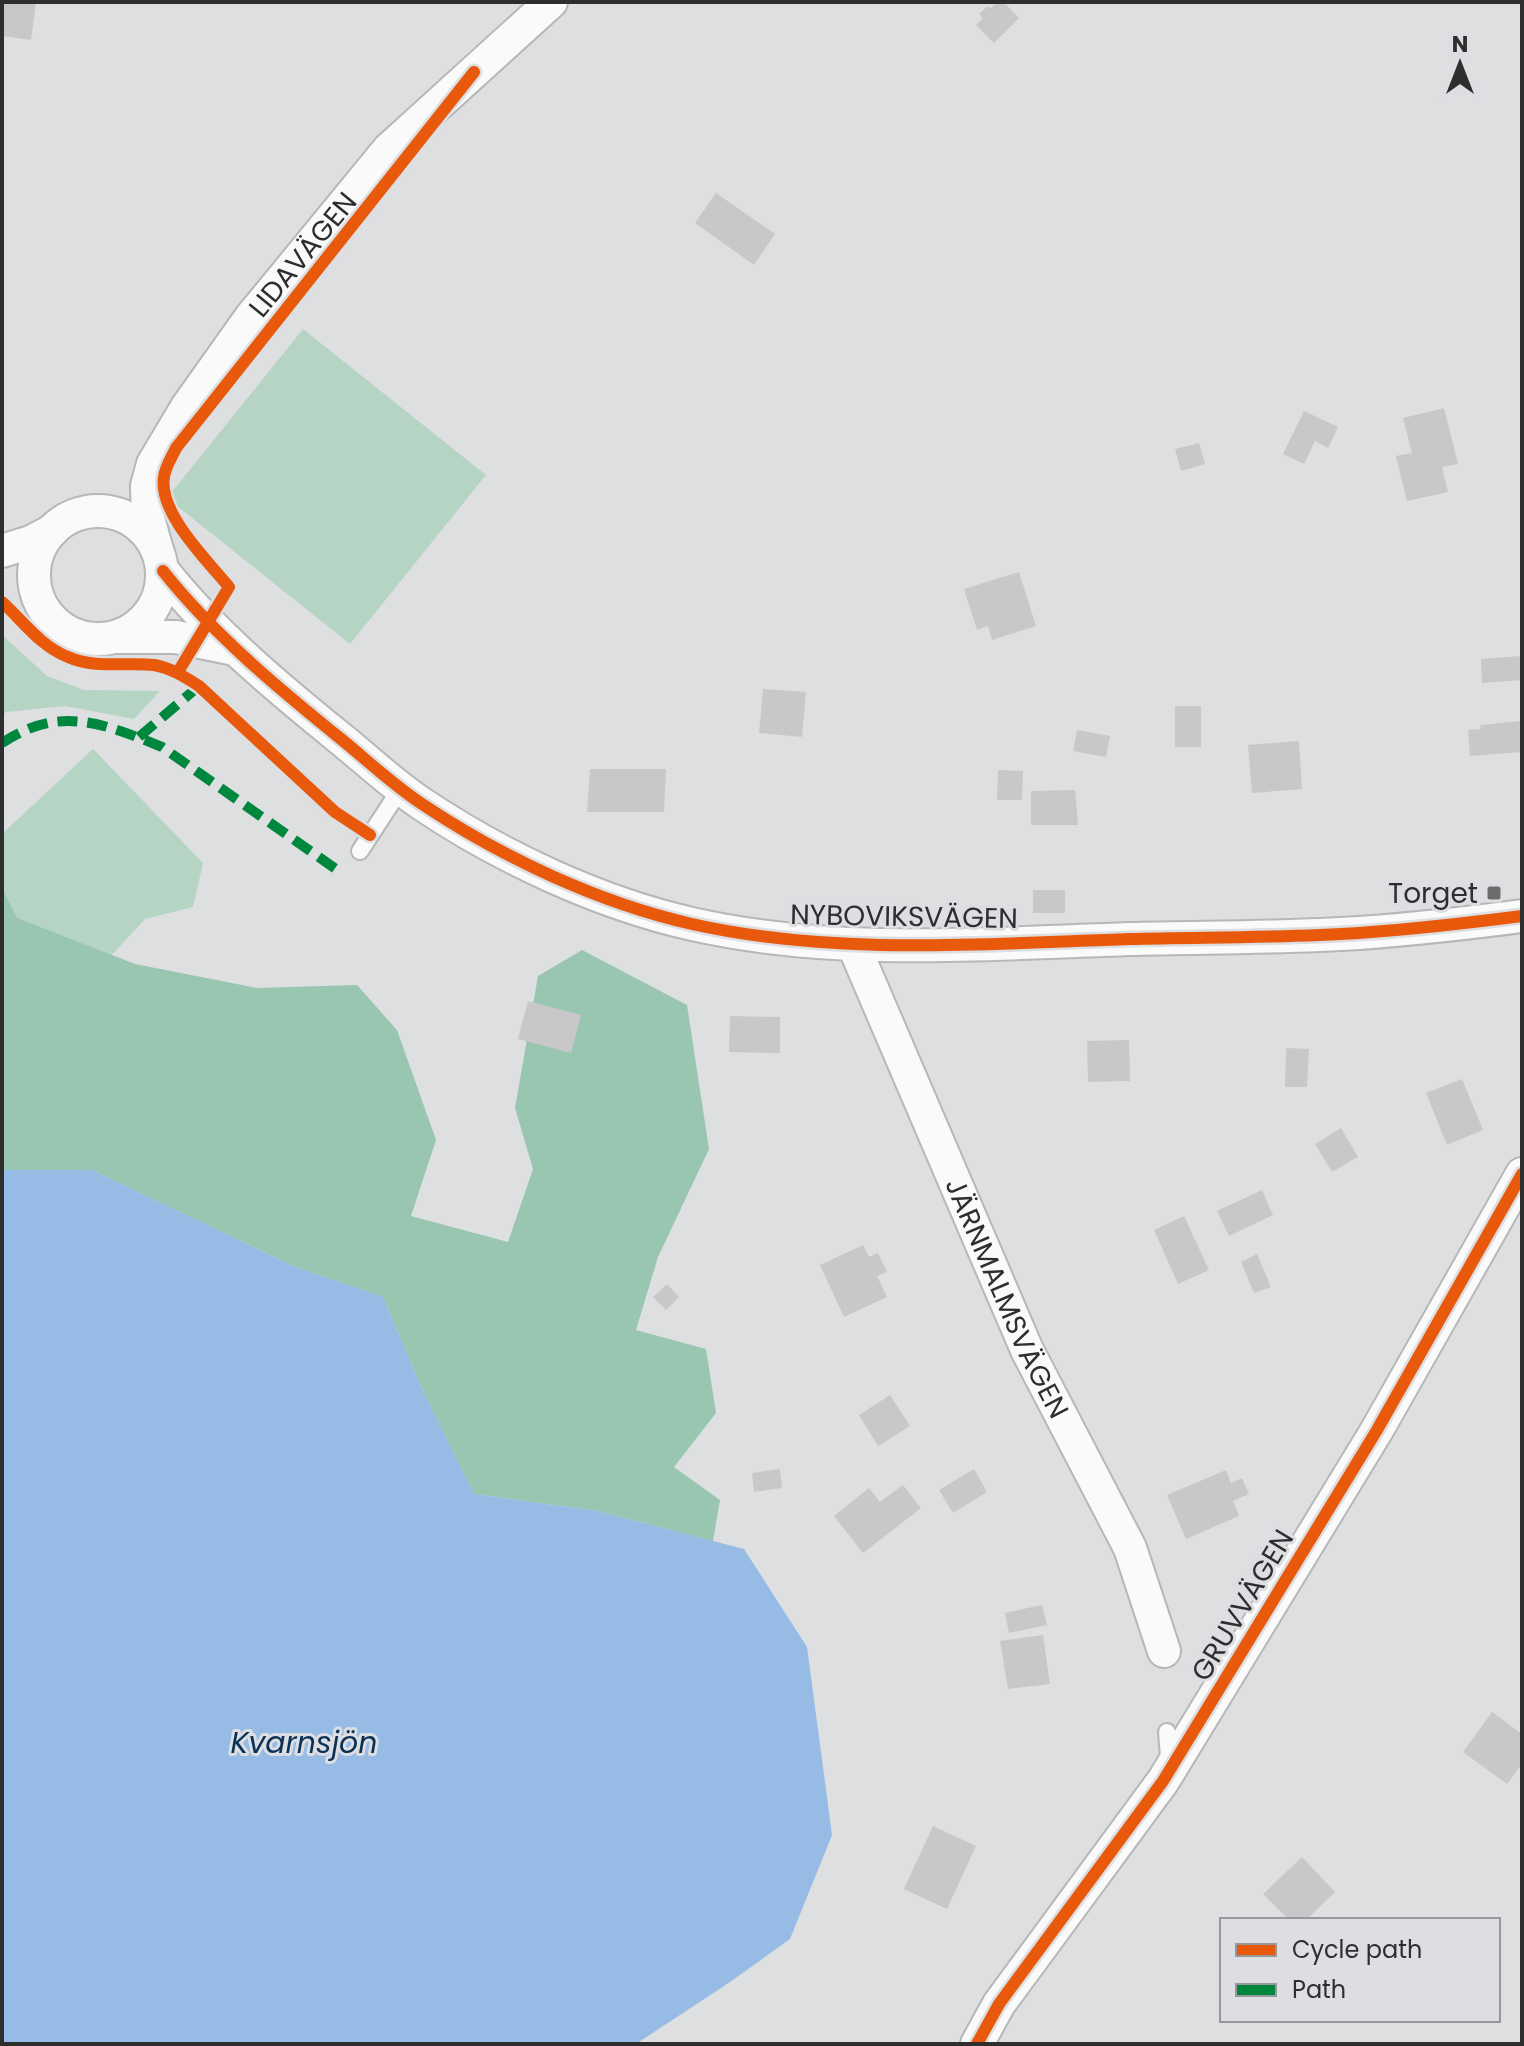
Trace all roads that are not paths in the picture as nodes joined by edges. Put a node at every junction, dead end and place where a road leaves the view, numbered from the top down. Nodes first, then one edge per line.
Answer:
1 (551, 2) edge
2 (153, 464) junction
3 (86, 512) junction
4 (52, 531) junction
5 (2, 551) edge
6 (160, 560) junction
7 (2, 563) edge
8 (35, 585) junction
9 (115, 637) junction
10 (235, 649) junction
11 (401, 788) junction
12 (360, 851) dead end
13 (1522, 916) edge
14 (853, 944) junction
15 (1522, 1174) edge
16 (1164, 1651) dead end
17 (1167, 1732) dead end
18 (1169, 1756) dead end
19 (977, 2044) edge

1 - 2 street, LIDAVÄGEN
2 - 3 street, LIDAVÄGEN
2 - 6 street, LIDAVÄGEN
3 - 4 street
3 - 6 street
4 - 5 street
4 - 8 street
6 - 9 street
6 - 10 street, NYBOVIKSVÄGEN
7 - 8 street
8 - 9 street
9 - 10 street, NYBOVIKSVÄGEN
10 - 11 street, NYBOVIKSVÄGEN
11 - 12 lane
11 - 14 street, NYBOVIKSVÄGEN
13 - 14 street, NYBOVIKSVÄGEN
14 - 16 street, JÄRNMALMSVÄGEN
15 - 19 street, GRUVVÄGEN
17 - 18 lane

